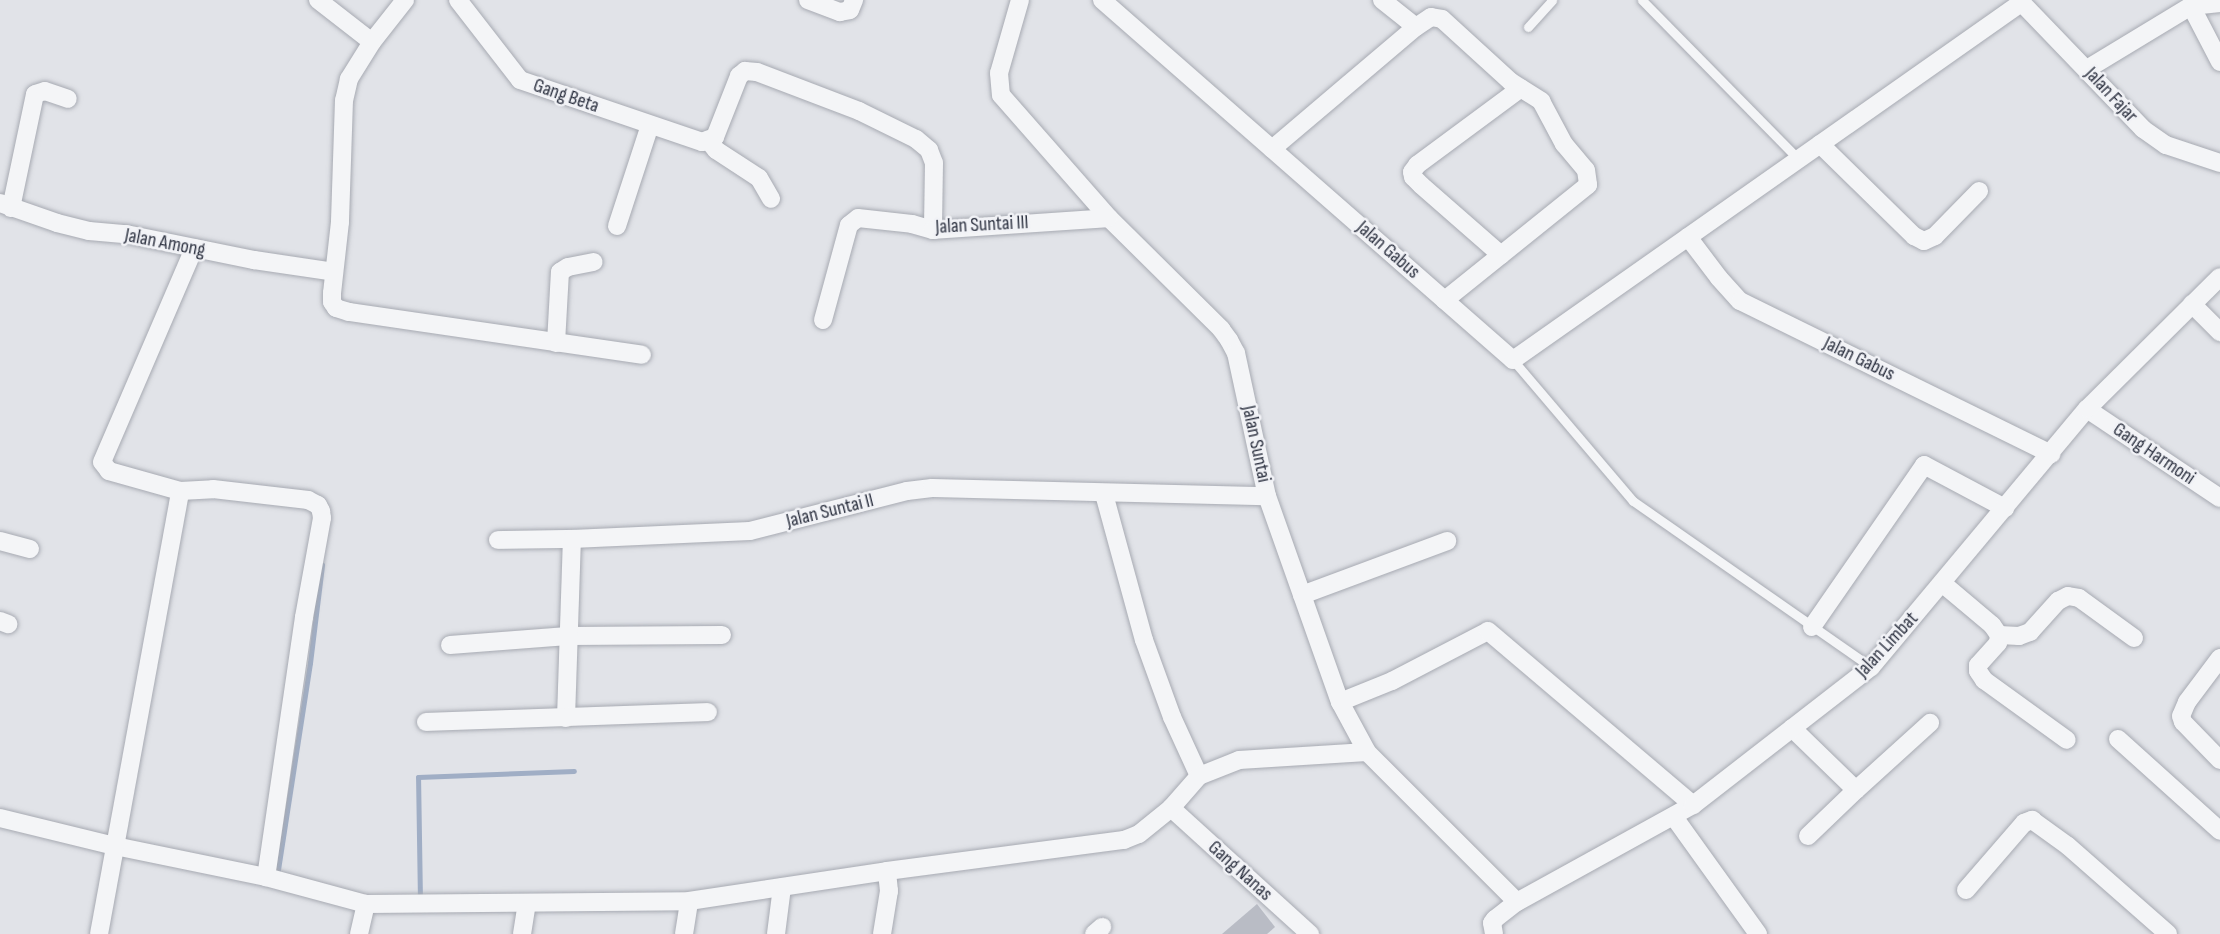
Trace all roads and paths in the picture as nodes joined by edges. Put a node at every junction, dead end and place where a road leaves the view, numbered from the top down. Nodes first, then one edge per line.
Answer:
1 (318, 0) edge
2 (405, 0) edge
3 (458, 0) edge
4 (808, 0) edge
5 (854, 0) edge
6 (1020, 0) edge
7 (1102, 0) edge
8 (1382, 0) edge
9 (1552, 0) edge
10 (1642, 0) edge
11 (2020, 1) edge
12 (2220, 3) edge
13 (2191, 6) junction
14 (1416, 27) junction
15 (1528, 27) dead end
16 (372, 42) junction
17 (2220, 62) edge
18 (2087, 69) junction
19 (1521, 88) junction
20 (68, 99) dead end
21 (650, 125) junction
22 (708, 140) junction
23 (1820, 144) junction
24 (1272, 149) junction
25 (1798, 159) junction
26 (2220, 163) edge
27 (1979, 191) dead end
28 (771, 199) dead end
29 (6, 206) edge
30 (1108, 218) junction
31 (617, 226) dead end
32 (933, 230) junction
33 (1688, 237) junction
34 (194, 248) junction
35 (1501, 255) junction
36 (594, 262) dead end
37 (334, 272) junction
38 (2220, 277) edge
39 (1444, 300) junction
40 (2192, 304) junction
41 (823, 320) dead end
42 (2220, 332) edge
43 (556, 343) junction
44 (642, 355) dead end
45 (1512, 360) junction
46 (2087, 409) junction
47 (2051, 454) junction
48 (180, 491) junction
49 (1104, 494) junction
50 (1267, 496) junction
51 (2220, 498) edge
52 (2006, 508) junction
53 (572, 539) junction
54 (498, 540) dead end
55 (1447, 540) dead end
56 (0, 541) edge
57 (30, 549) dead end
58 (1942, 583) junction
59 (1302, 595) junction
60 (1812, 627) junction
61 (722, 635) dead end
62 (1999, 635) junction
63 (568, 636) junction
64 (2134, 638) dead end
65 (450, 645) dead end
66 (2220, 658) edge
67 (1871, 667) junction
68 (1340, 702) junction
69 (708, 712) dead end
70 (566, 718) junction
71 (426, 722) dead end
72 (1930, 723) dead end
73 (1791, 728) junction
74 (2118, 739) dead end
75 (2067, 740) dead end
76 (1367, 752) junction
77 (2220, 760) edge
78 (1199, 776) junction
79 (1856, 790) junction
80 (1693, 805) junction
81 (1171, 808) junction
82 (1674, 817) junction
83 (0, 818) edge
84 (2220, 831) edge
85 (1808, 836) dead end
86 (115, 846) junction
87 (887, 871) junction
88 (266, 877) junction
89 (782, 887) junction
90 (1966, 890) dead end
91 (688, 901) junction
92 (1517, 902) junction
93 (366, 904) junction
94 (527, 904) junction
95 (99, 934) edge
96 (359, 934) edge
97 (522, 934) edge
98 (684, 934) edge
99 (776, 934) edge
100 (882, 934) edge
101 (1310, 934) edge
102 (1494, 934) edge
103 (1758, 934) edge
104 (2168, 934) edge

1 - 16 street
2 - 16 street
3 - 21 street, Gang Beta
4 - 5 street
6 - 30 street, Jalan Suntai
7 - 24 street, Jalan Gabus
8 - 14 street
9 - 15 lane
10 - 25 lane
11 - 18 street, Jalan Fajar
11 - 23 street
12 - 13 street
13 - 17 street
13 - 18 street
14 - 19 street
14 - 24 street
16 - 37 street
18 - 26 street, Jalan Fajar
19 - 35 street
19 - 35 street
20 - 29 street
21 - 22 street, Gang Beta
21 - 31 street
22 - 28 street
22 - 32 street
23 - 25 street
23 - 27 street
24 - 39 street, Jalan Gabus
25 - 33 street
29 - 34 street, Jalan Among
30 - 32 street, Jalan Suntai III
30 - 50 street, Jalan Suntai
32 - 41 street, Jalan Suntai III
33 - 45 street
33 - 47 street, Jalan Gabus
34 - 37 street, Jalan Among
34 - 48 street
35 - 39 street
36 - 43 street
37 - 43 street
38 - 40 street, Jalan Limbat
39 - 45 street, Jalan Gabus
40 - 42 street
40 - 46 street, Jalan Limbat
43 - 44 street
45 - 60 lane
46 - 47 street, Jalan Limbat
46 - 51 street, Gang Harmoni
47 - 52 street, Jalan Limbat
48 - 86 street
48 - 88 street
49 - 50 street, Jalan Suntai II
49 - 53 street, Jalan Suntai II
49 - 78 street
50 - 59 street, Jalan Suntai
52 - 58 street, Jalan Limbat
52 - 60 street
53 - 54 street, Jalan Suntai II
53 - 63 street
55 - 59 street
56 - 57 street
58 - 62 street
58 - 67 street, Jalan Limbat
59 - 68 street, Jalan Suntai
60 - 67 lane
61 - 63 street
62 - 64 street
62 - 75 street
63 - 65 street
63 - 70 street
66 - 77 street
67 - 73 street, Jalan Limbat
68 - 76 street, Jalan Suntai
68 - 80 street
69 - 70 street
70 - 71 street
72 - 79 street
73 - 79 street
73 - 80 street, Jalan Limbat
74 - 84 street
76 - 78 street
76 - 92 street, Jalan Suntai
78 - 81 street
79 - 85 street
80 - 82 street, Jalan Limbat
81 - 87 street
81 - 101 street, Gang Nanas
82 - 92 street, Jalan Limbat
82 - 103 street
83 - 86 street
86 - 88 street
86 - 95 street
87 - 89 street
87 - 100 street
88 - 93 street
89 - 91 street
89 - 99 street
90 - 104 street
91 - 94 street
91 - 98 street
92 - 102 street, Jalan Limbat
93 - 94 street
93 - 96 street
94 - 97 street

